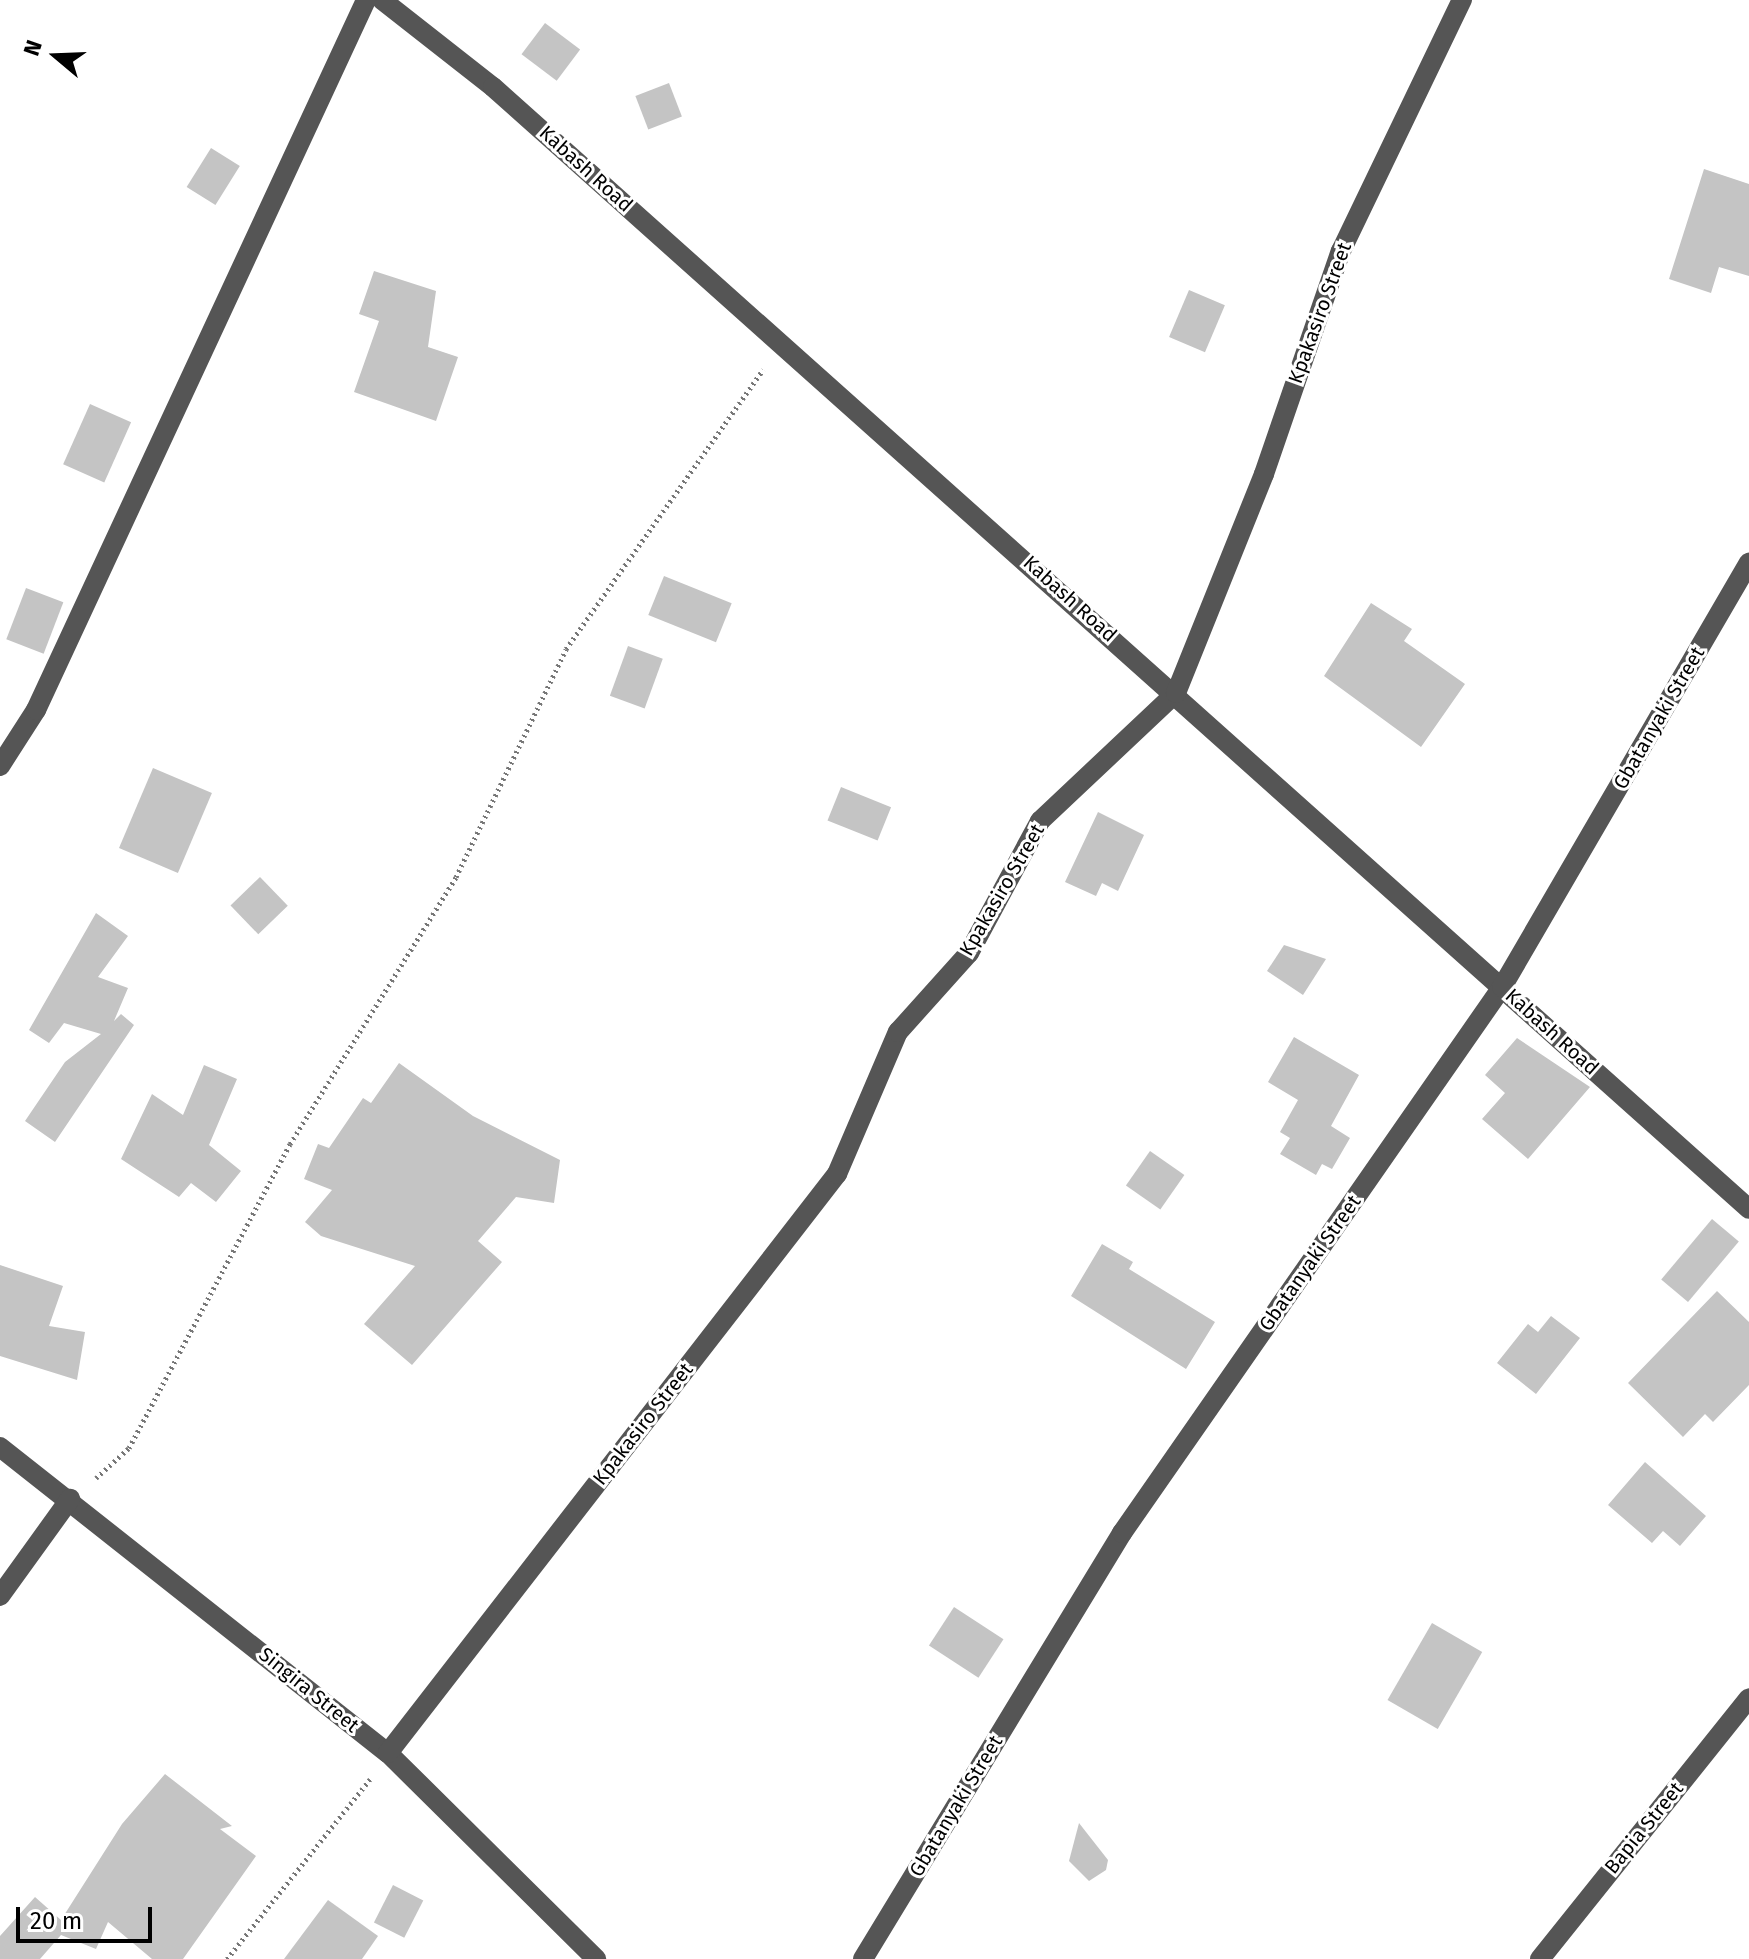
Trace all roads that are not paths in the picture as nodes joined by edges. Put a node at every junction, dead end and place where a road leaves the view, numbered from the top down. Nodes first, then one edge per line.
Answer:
1 (366, 0) edge
2 (382, 0) edge
3 (1462, 0) edge
4 (1749, 563) edge
5 (1176, 693) junction
6 (0, 766) edge
7 (1502, 987) junction
8 (1749, 1209) edge
9 (0, 1447) edge
10 (70, 1499) junction
11 (0, 1596) edge
12 (1749, 1698) edge
13 (388, 1753) junction
14 (596, 1959) edge
15 (863, 1959) edge
16 (1540, 1959) edge

1 - 6 street
2 - 5 street, Kabash Road
3 - 5 street, Kpakasiro Street
4 - 7 street, Gbatanyaki Street
5 - 7 street, Kabash Road
5 - 13 street, Kpakasiro Street
7 - 8 street, Kabash Road
7 - 15 street, Gbatanyaki Street
9 - 10 street, Singira Street
10 - 11 street
10 - 13 street, Singira Street
12 - 16 street, Bapia Street
13 - 14 street, Singira Street

